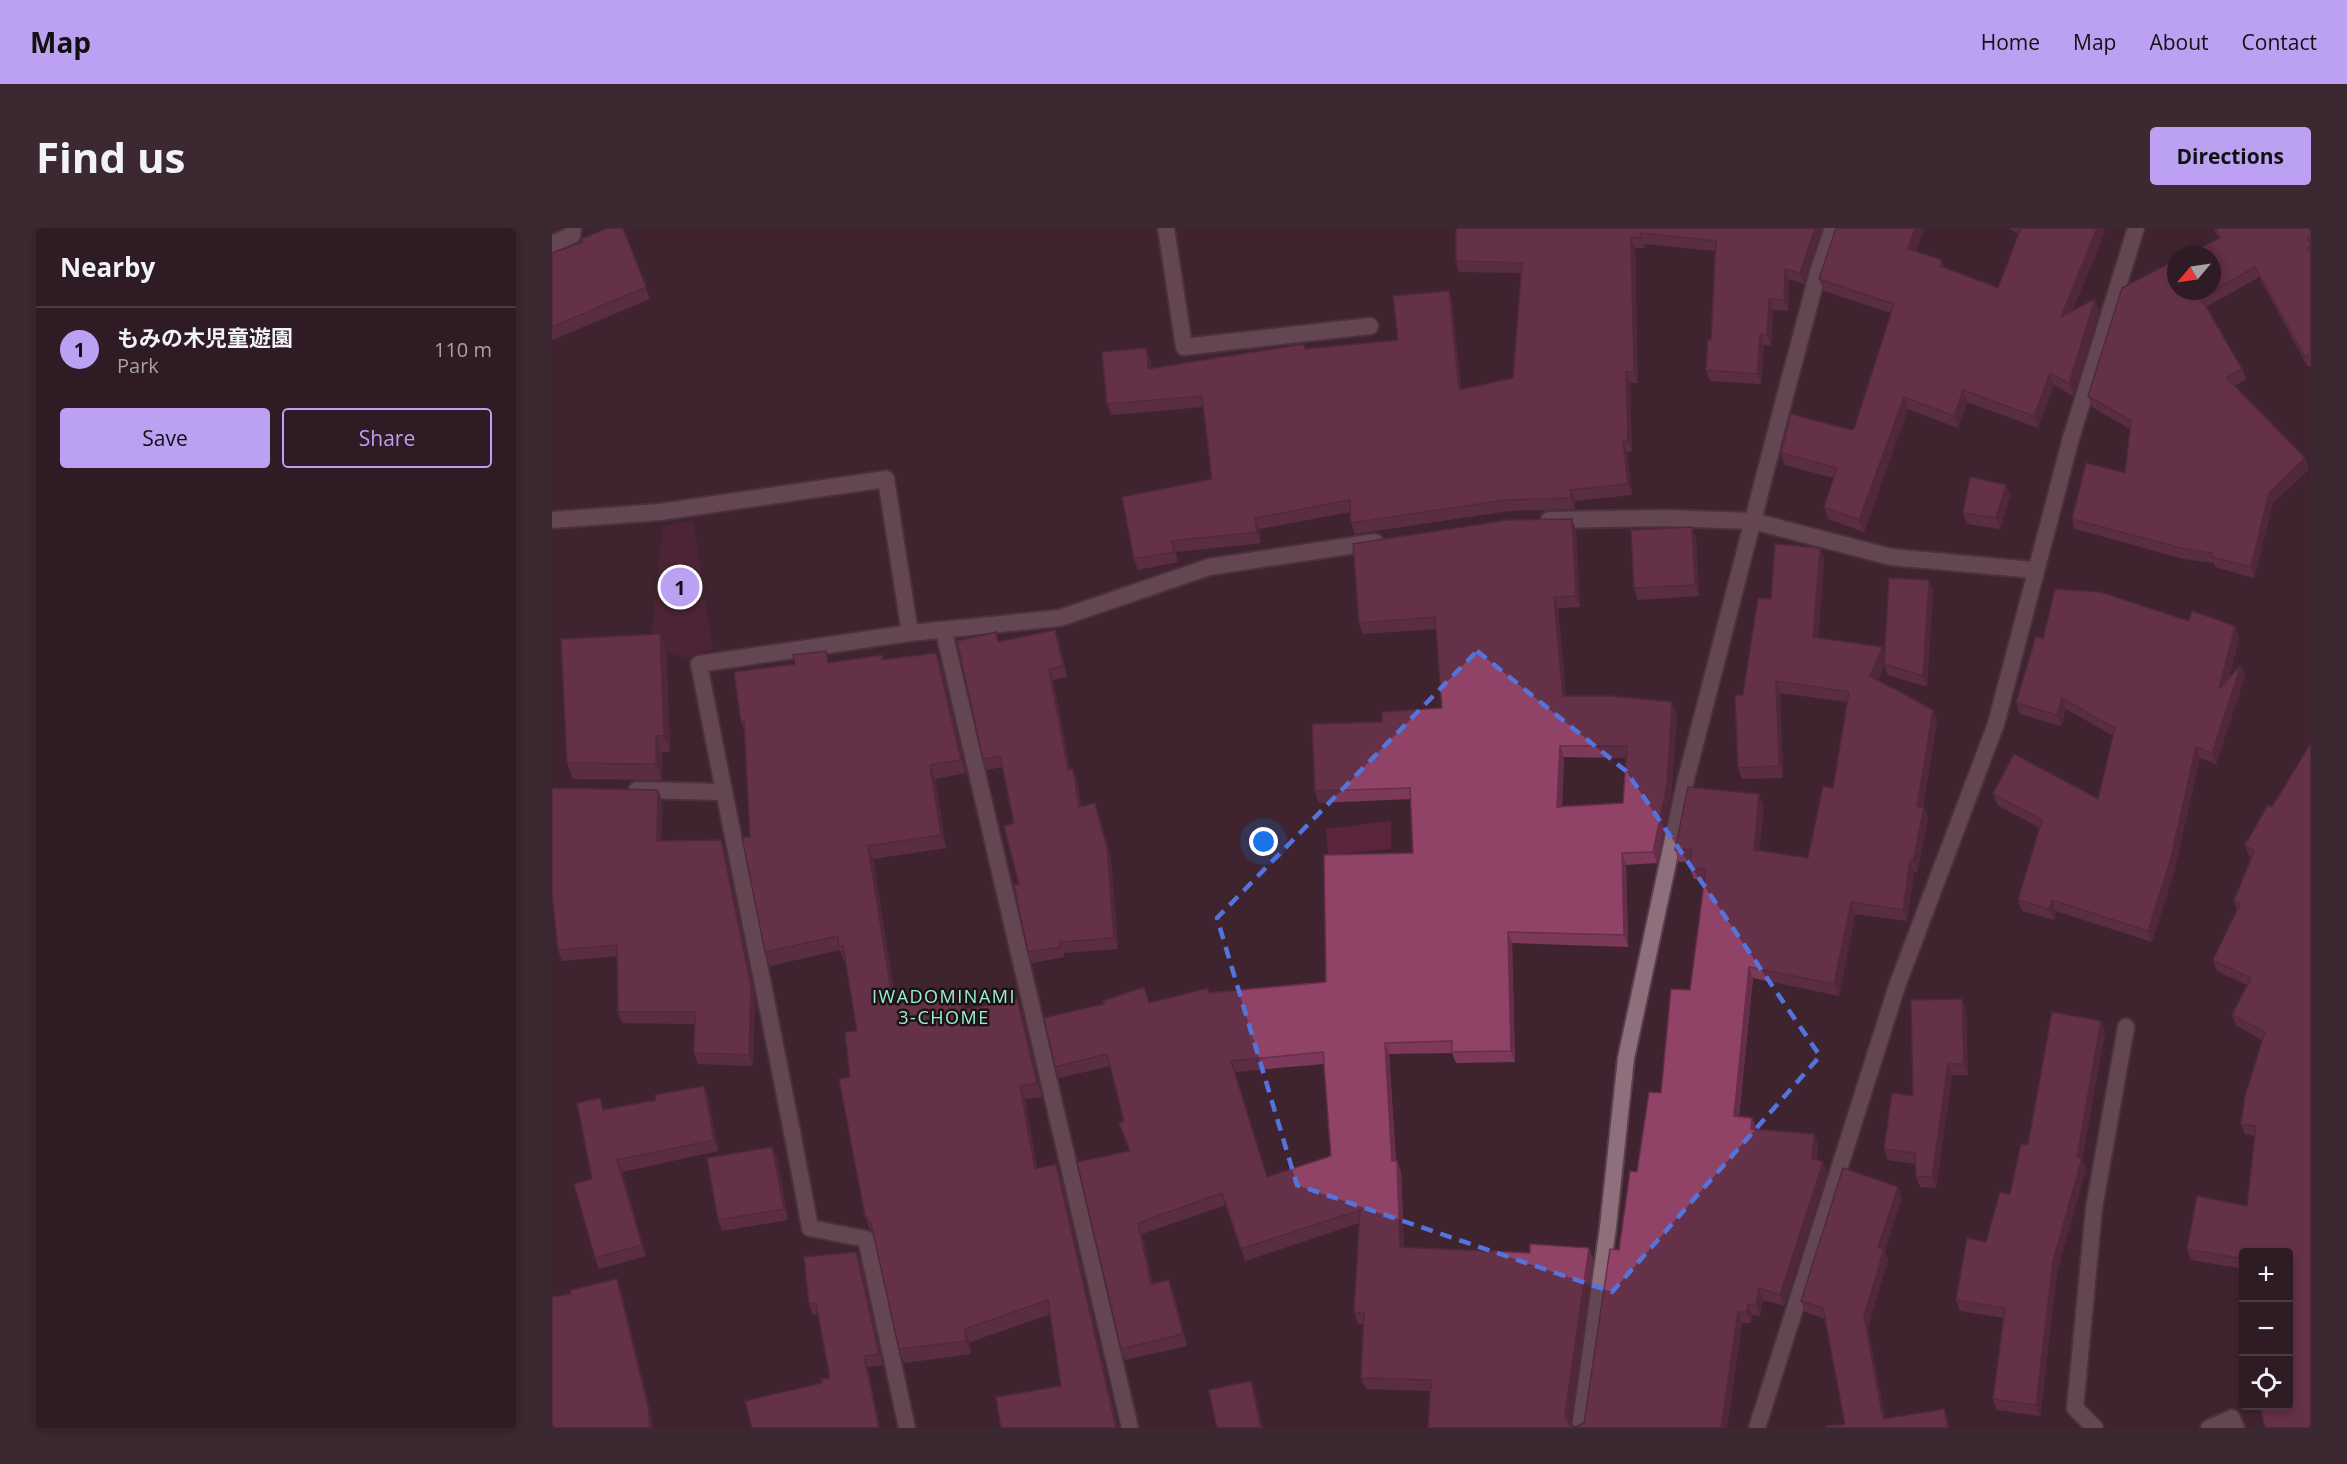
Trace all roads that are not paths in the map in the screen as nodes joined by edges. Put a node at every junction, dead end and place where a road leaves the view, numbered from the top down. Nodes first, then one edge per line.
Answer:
1 (573, 228) edge
2 (1166, 228) edge
3 (1833, 228) edge
4 (2136, 228) edge
5 (552, 244) edge
6 (1370, 326) dead end
7 (552, 520) edge
8 (1535, 520) edge
9 (1753, 521) junction
10 (1395, 538) edge
11 (2035, 570) junction
12 (944, 632) junction
13 (910, 633) junction
14 (621, 790) edge
15 (724, 792) junction
16 (2127, 1027) dead end
17 (907, 1428) edge
18 (1130, 1428) edge
19 (1580, 1428) edge
20 (1757, 1428) edge
21 (2095, 1428) edge
22 (2209, 1428) edge
23 (2236, 1428) edge

1 - 5 street
2 - 6 street
3 - 9 street
4 - 11 street
7 - 13 street
8 - 9 street
9 - 11 street
9 - 19 street
10 - 12 street
11 - 20 street
12 - 13 street
12 - 18 street
13 - 15 street
14 - 15 street
15 - 17 street
16 - 21 street
22 - 23 street

